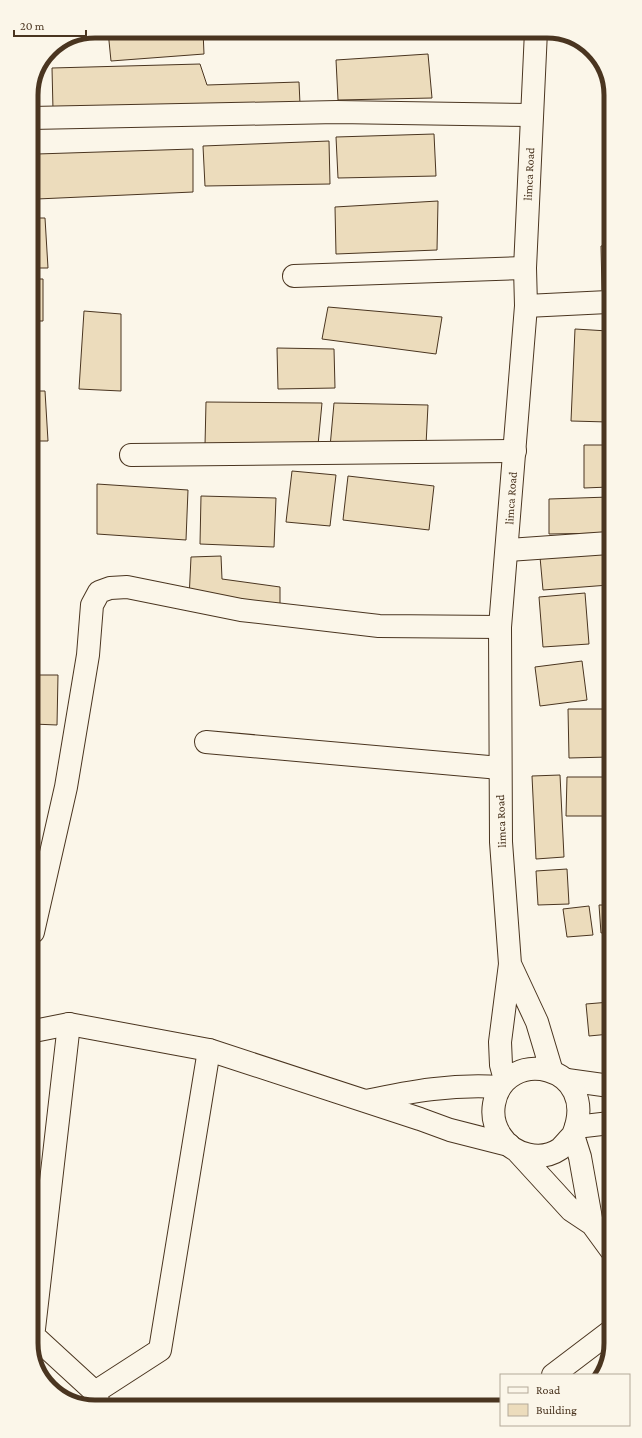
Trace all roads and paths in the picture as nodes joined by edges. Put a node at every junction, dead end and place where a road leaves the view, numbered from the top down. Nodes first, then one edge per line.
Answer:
1 (536, 38) edge
2 (532, 115) junction
3 (38, 118) edge
4 (525, 268) junction
5 (294, 276) dead end
6 (604, 302) edge
7 (526, 306) junction
8 (514, 451) junction
9 (131, 456) dead end
10 (604, 543) edge
11 (508, 550) junction
12 (500, 627) junction
13 (206, 742) dead end
14 (500, 768) junction
15 (38, 910) edge
16 (510, 964) junction
17 (69, 1024) junction
18 (38, 1030) edge
19 (209, 1050) junction
20 (559, 1076) junction
21 (502, 1084) junction
22 (604, 1085) edge
23 (364, 1101) junction
24 (604, 1124) edge
25 (574, 1131) junction
26 (512, 1148) junction
27 (592, 1224) junction
28 (604, 1240) edge
29 (38, 1295) edge
30 (604, 1335) edge
31 (38, 1340) edge
32 (554, 1374) edge
33 (97, 1399) edge

1 - 2 street, limca Road
2 - 3 street
2 - 4 street, limca Road
4 - 5 street
4 - 7 street, limca Road
6 - 7 street
7 - 8 street, limca Road
8 - 9 street
8 - 11 street, limca Road
10 - 11 street
11 - 12 street, limca Road
12 - 14 street, limca Road
12 - 15 street
13 - 14 street
14 - 16 street, limca Road
16 - 20 street, limca Road
16 - 21 street, limca Road
17 - 18 street
17 - 19 street
17 - 29 street
19 - 23 street
19 - 33 street
20 - 21 street
20 - 22 street
20 - 25 street
21 - 23 street
21 - 26 street
23 - 26 street
24 - 25 street
25 - 26 street
25 - 27 street
26 - 27 street
27 - 28 street
30 - 32 street
31 - 33 street

